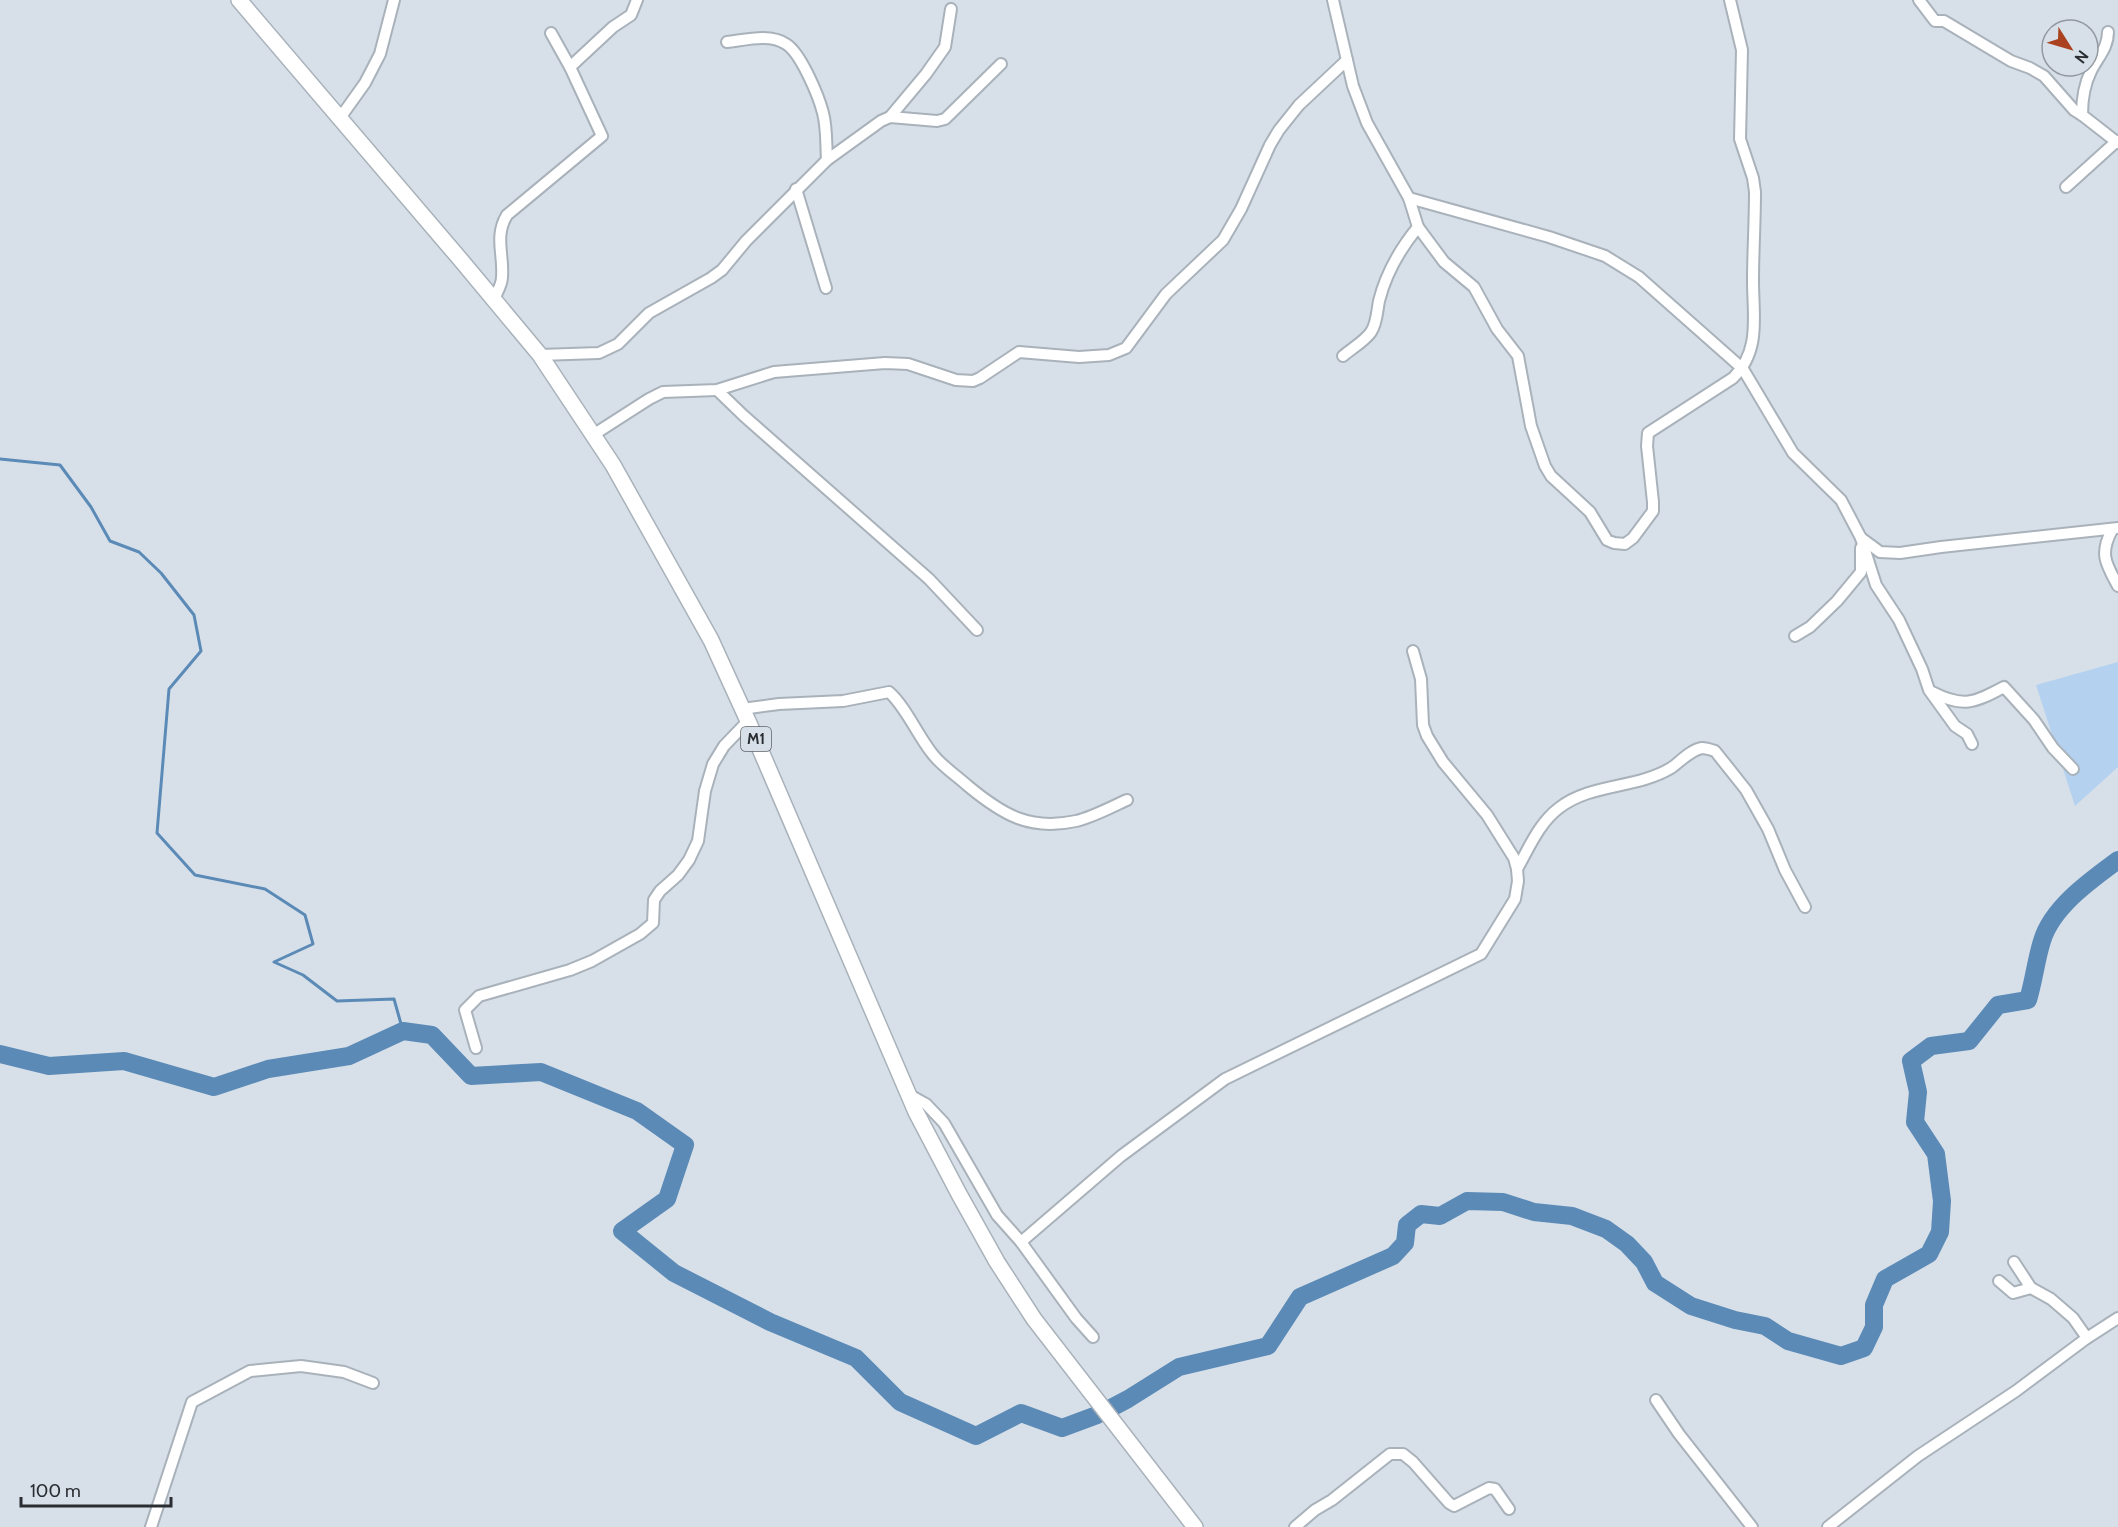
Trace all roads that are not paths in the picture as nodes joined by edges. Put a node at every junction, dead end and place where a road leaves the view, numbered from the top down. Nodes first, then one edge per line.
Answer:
1 (239, 0) edge
2 (394, 0) edge
3 (637, 0) edge
4 (1333, 0) edge
5 (1730, 0) edge
6 (1919, 0) edge
7 (951, 9) dead end
8 (2108, 32) dead end
9 (550, 33) dead end
10 (727, 42) dead end
11 (1347, 60) junction
12 (1001, 64) dead end
13 (570, 67) junction
14 (2082, 115) junction
15 (890, 117) junction
16 (340, 118) junction
17 (2117, 142) edge
18 (826, 160) junction
19 (2066, 187) dead end
20 (796, 189) junction
21 (1409, 198) junction
22 (1418, 227) junction
23 (826, 288) dead end
24 (494, 299) junction
25 (540, 355) junction
26 (1343, 356) dead end
27 (1743, 369) junction
28 (717, 390) junction
29 (593, 435) junction
30 (2115, 529) edge
31 (1861, 538) junction
32 (2118, 586) edge
33 (976, 630) dead end
34 (1796, 636) dead end
35 (1413, 651) dead end
36 (1929, 690) junction
37 (745, 715) junction
38 (1972, 744) dead end
39 (2073, 769) dead end
40 (1128, 800) dead end
41 (1517, 869) junction
42 (1806, 907) dead end
43 (476, 1048) dead end
44 (908, 1094) junction
45 (1022, 1242) junction
46 (2014, 1262) dead end
47 (1999, 1281) dead end
48 (2031, 1288) junction
49 (2118, 1318) edge
50 (1093, 1337) dead end
51 (2087, 1338) junction
52 (373, 1383) dead end
53 (1656, 1400) dead end
54 (1509, 1509) dead end
55 (151, 1527) edge
56 (1195, 1527) edge
57 (1295, 1527) edge
58 (1752, 1527) edge
59 (1828, 1527) edge

1 - 16 highway, M1
2 - 16 street
3 - 13 street
4 - 11 street
5 - 27 street
6 - 14 street
7 - 15 street
8 - 14 street
9 - 13 street
10 - 18 street
11 - 21 street
11 - 28 street
12 - 15 street
13 - 24 street
14 - 17 street
15 - 18 street
16 - 24 highway, M1
17 - 19 street
18 - 20 street
20 - 23 street
20 - 25 street
21 - 22 street
21 - 27 street
22 - 26 street
22 - 27 street
24 - 25 highway, M1
25 - 29 highway, M1
27 - 31 street
28 - 29 street
28 - 33 street
29 - 37 highway, M1
30 - 31 street
30 - 32 street
31 - 34 street
31 - 36 street
35 - 41 street
36 - 38 street
36 - 39 street
37 - 40 street
37 - 43 street
37 - 44 highway, M1
41 - 42 street
41 - 45 street
44 - 45 street
44 - 56 highway, M1
45 - 50 street
46 - 48 street
47 - 48 street
48 - 51 street
49 - 51 street
51 - 59 street
52 - 55 street
53 - 58 street
54 - 57 street

